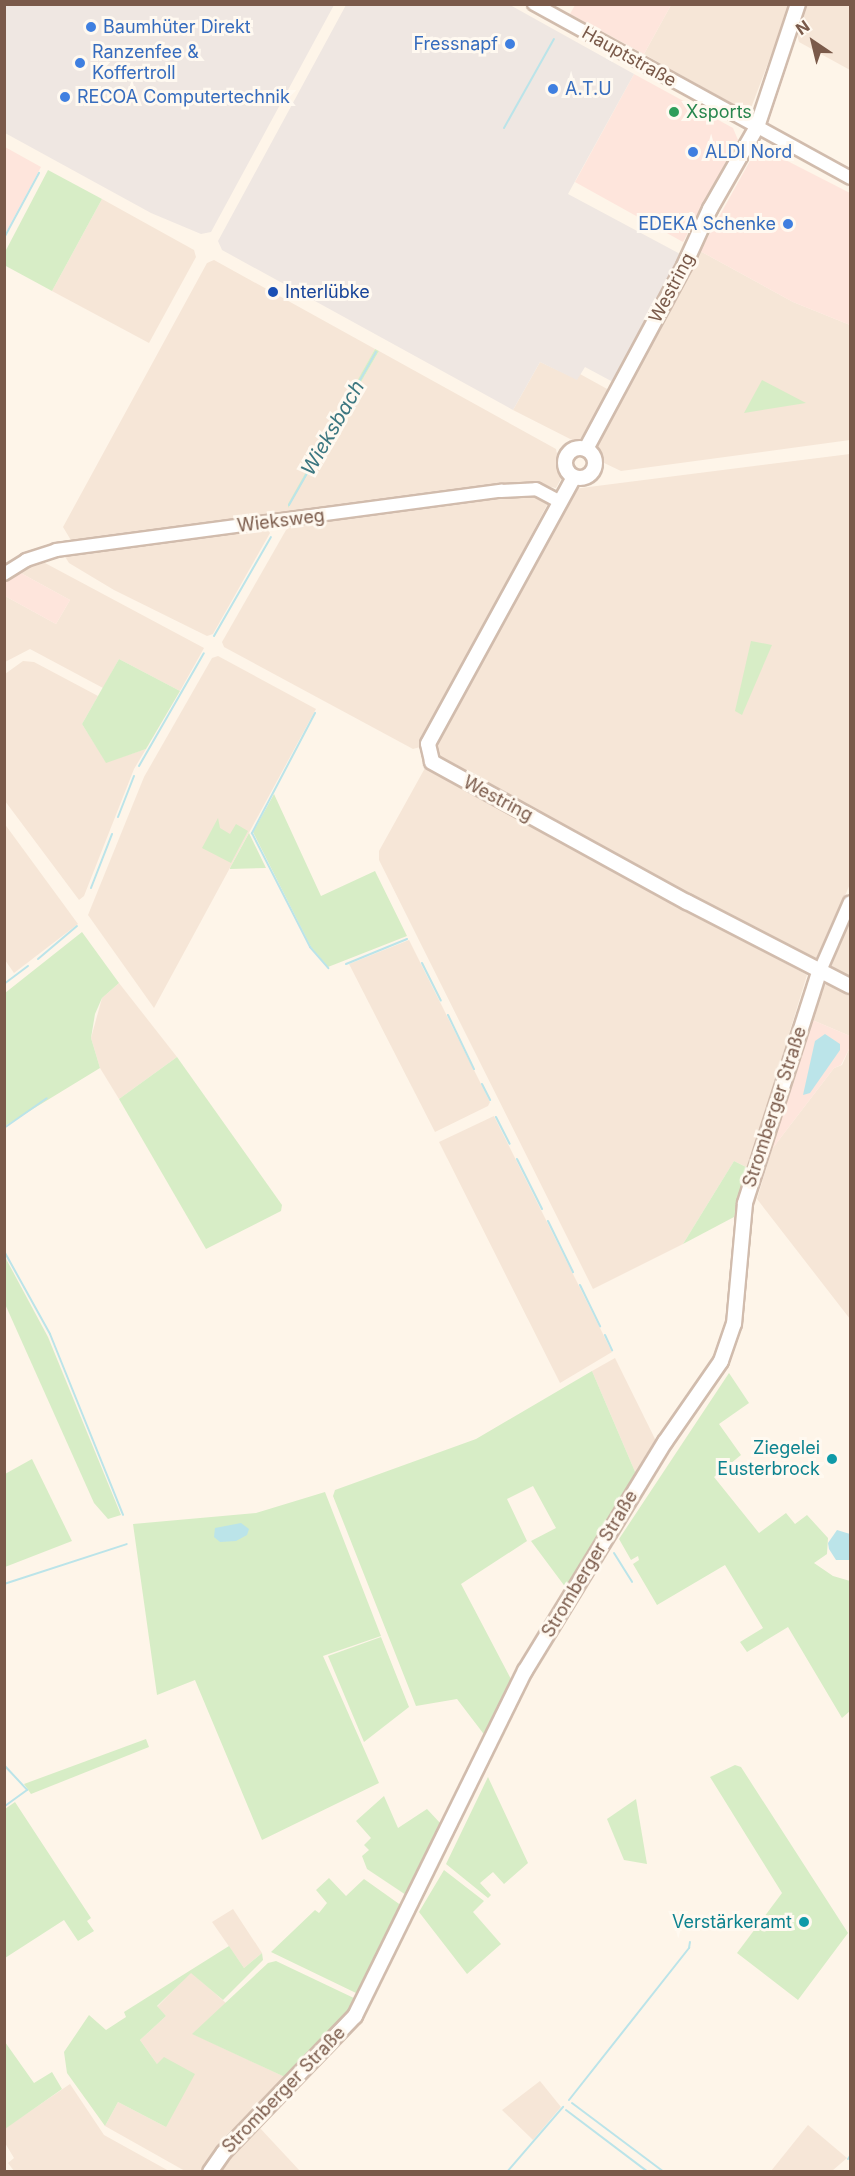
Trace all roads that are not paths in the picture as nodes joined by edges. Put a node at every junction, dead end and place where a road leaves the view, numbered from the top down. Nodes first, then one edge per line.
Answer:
1 (534, 4) edge
2 (798, 4) edge
3 (757, 128) junction
4 (850, 178) edge
5 (586, 449) junction
6 (574, 477) junction
7 (559, 501) junction
8 (4, 574) edge
9 (850, 902) edge
10 (819, 973) junction
11 (850, 986) edge
12 (210, 2172) edge

1 - 3 street, Hauptstraße
2 - 3 main road, Westring
3 - 4 street, Hauptstraße
3 - 5 main road, Westring
5 - 6 main road
5 - 6 main road
6 - 7 main road, Westring
7 - 8 street, Wieksweg
7 - 10 main road, Westring
9 - 10 street, Stromberger Straße
10 - 11 main road, Westring
10 - 12 main road, Stromberger Straße

